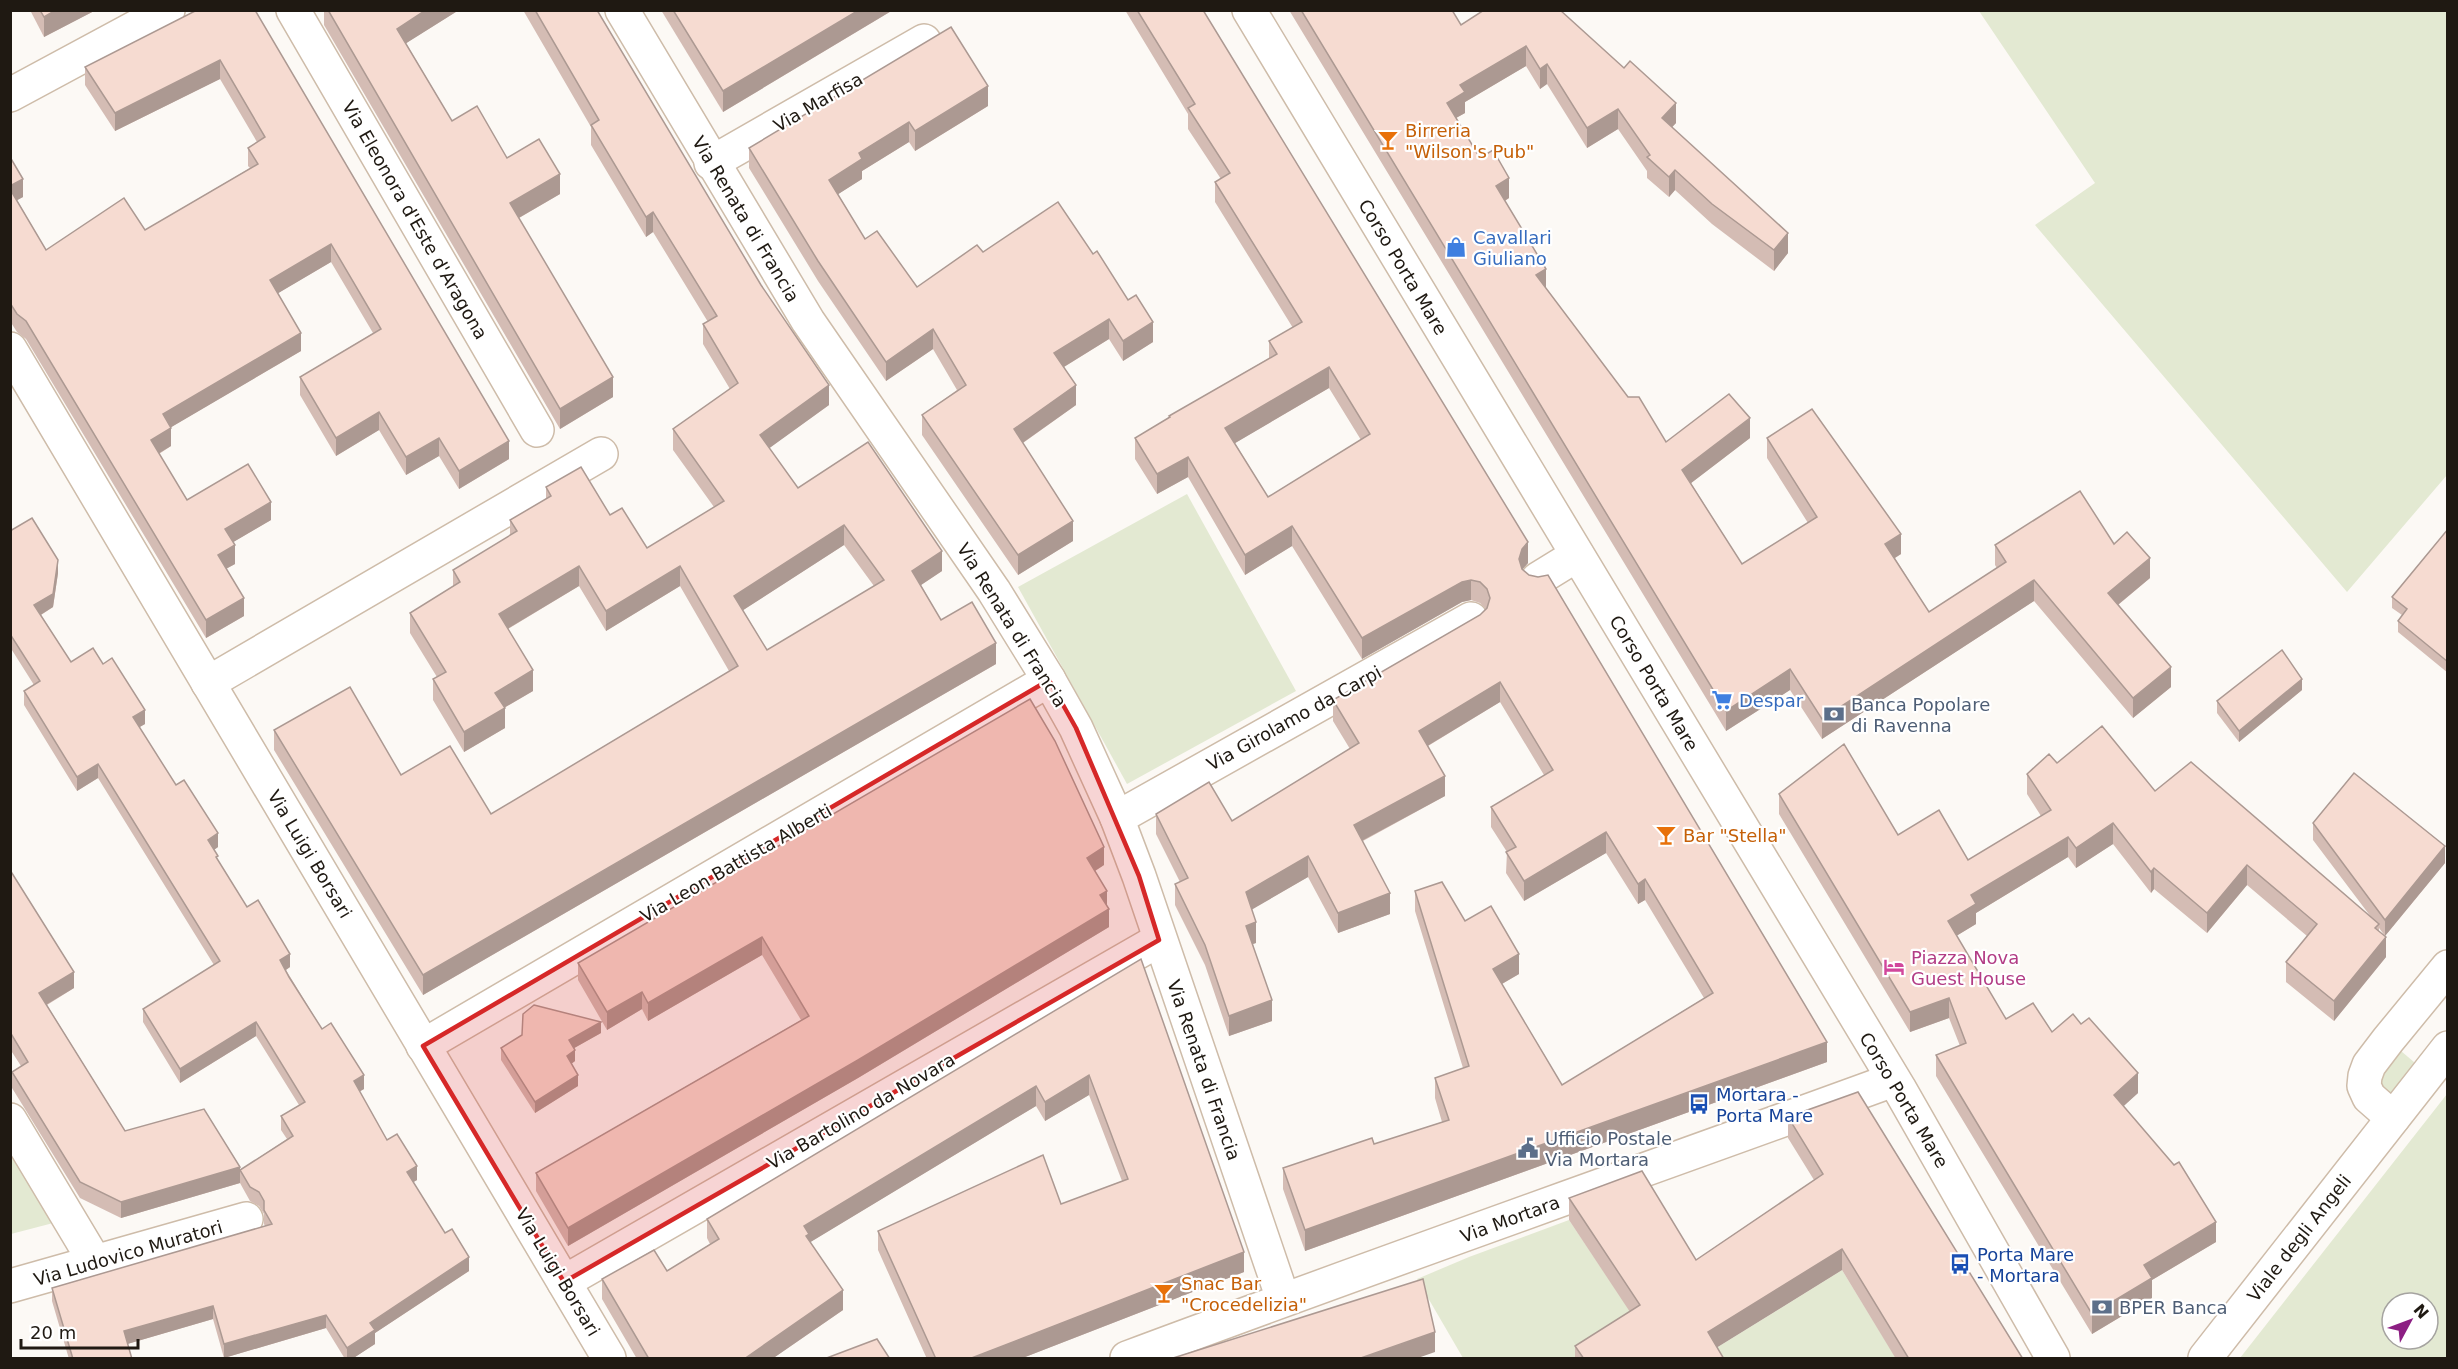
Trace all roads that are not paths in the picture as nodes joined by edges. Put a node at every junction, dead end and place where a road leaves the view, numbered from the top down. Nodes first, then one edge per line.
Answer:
1 (168, 10) edge
2 (293, 10) edge
3 (622, 10) edge
4 (1249, 10) edge
5 (924, 41) edge
6 (10, 95) edge
7 (711, 163) junction
8 (10, 349) edge
9 (537, 430) dead end
10 (601, 454) dead end
11 (1577, 555) junction
12 (1538, 579) edge
13 (1472, 619) edge
14 (1049, 680) junction
15 (208, 683) junction
16 (1117, 818) junction
17 (1159, 940) junction
18 (2448, 967) edge
19 (423, 1046) junction
20 (2448, 1048) edge
21 (1893, 1080) junction
22 (2393, 1118) junction
23 (10, 1120) edge
24 (246, 1219) dead end
25 (95, 1262) junction
26 (564, 1282) junction
27 (10, 1286) edge
28 (1283, 1299) junction
29 (1128, 1358) edge
30 (609, 1359) edge
31 (2053, 1359) edge
32 (2205, 1359) edge

1 - 6 street
2 - 9 street, Via Eleonora d'Este d'Aragona
3 - 7 street, Via Renata di Francia
4 - 11 street, Corso Porta Mare
5 - 7 street, Via Marfisa
7 - 14 street, Via Renata di Francia
8 - 15 street, Via Luigi Borsari
10 - 15 street
11 - 12 street
11 - 21 street, Corso Porta Mare
13 - 16 street, Via Girolamo da Carpi
14 - 16 street, Via Renata di Francia
14 - 19 street, Via Leon Battista Alberti
15 - 19 street, Via Luigi Borsari
16 - 17 street, Via Renata di Francia
17 - 26 street, Via Bartolino da Novara
17 - 28 street, Via Renata di Francia
18 - 22 street
19 - 26 street, Via Luigi Borsari
20 - 22 street, Viale degli Angeli
21 - 28 street, Via Mortara
21 - 31 street, Corso Porta Mare
22 - 32 street, Viale degli Angeli
23 - 25 street
24 - 25 street, Via Ludovico Muratori
25 - 27 street, Via Ludovico Muratori
26 - 30 street, Via Luigi Borsari
28 - 29 street, Via Mortara

